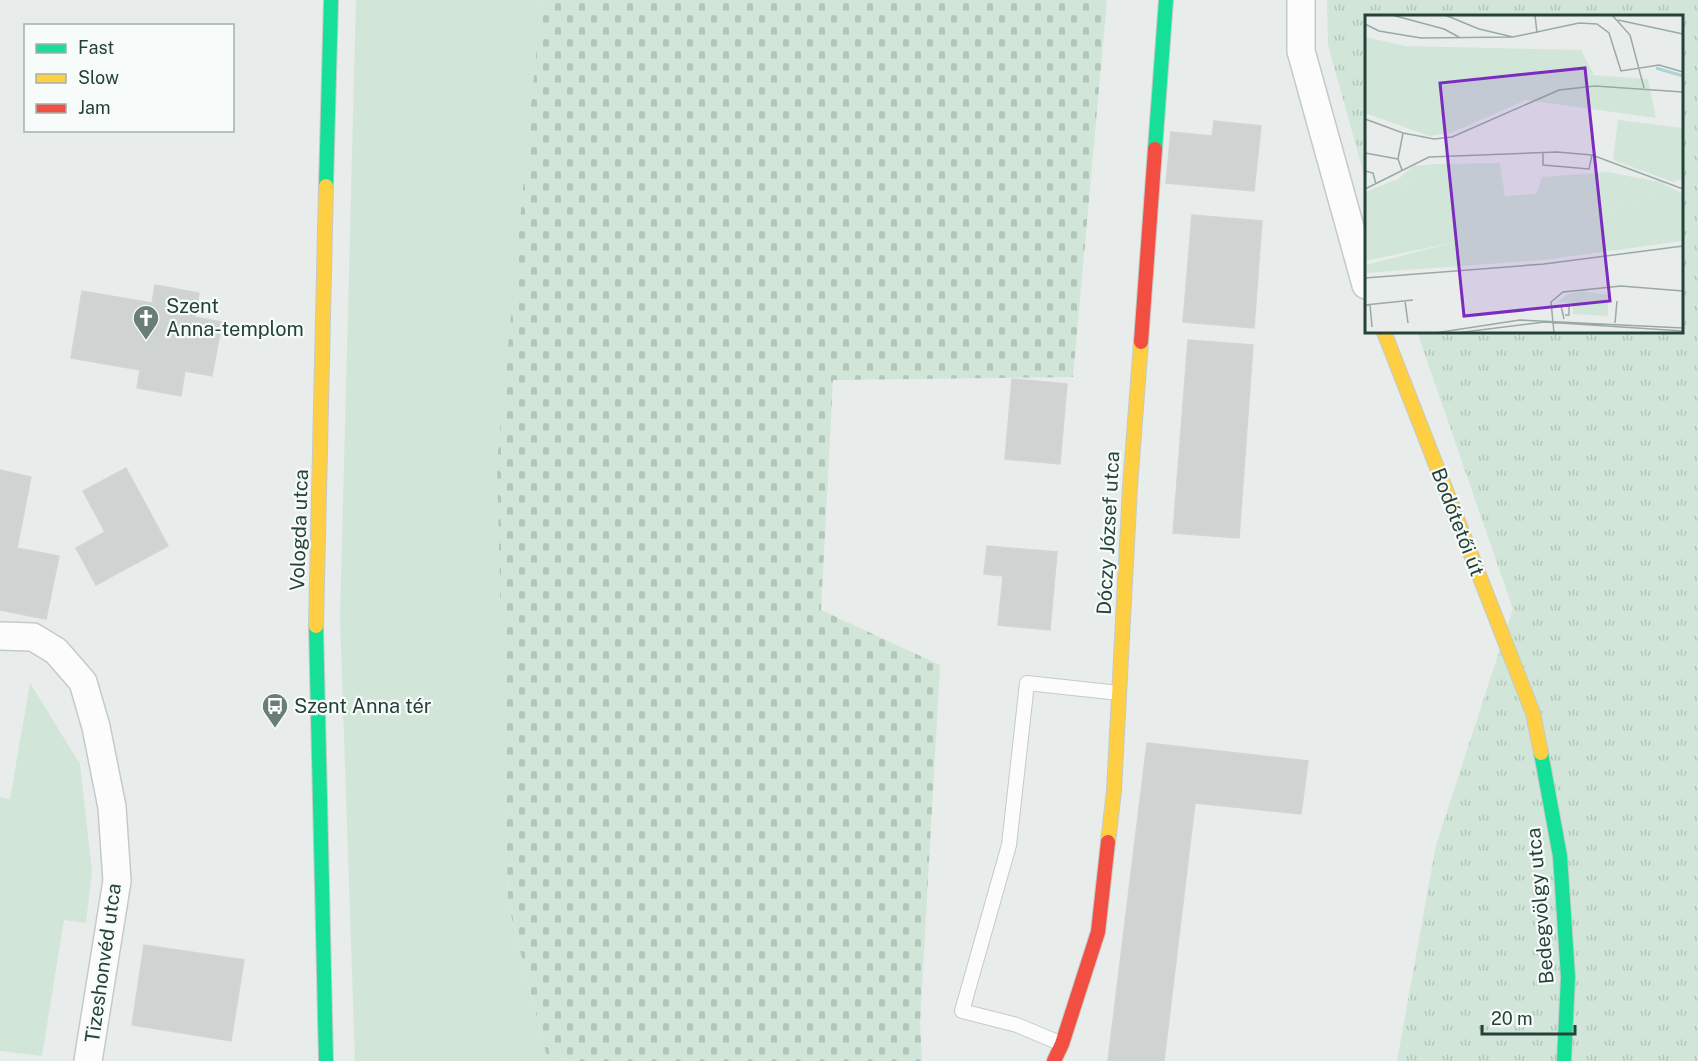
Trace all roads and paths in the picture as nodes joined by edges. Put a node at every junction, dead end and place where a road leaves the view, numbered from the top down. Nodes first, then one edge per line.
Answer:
1 (331, 0) edge
2 (1166, 0) edge
3 (1301, 0) edge
4 (1365, 281) edge
5 (1384, 333) edge
6 (0, 636) edge
7 (1119, 693) junction
8 (1533, 713) joint
9 (1062, 1044) junction
10 (88, 1061) edge
11 (326, 1061) edge
12 (1054, 1061) edge
13 (1564, 1061) edge

1 - 11 street, Vologda utca
2 - 7 street, Dóczy József utca
3 - 4 street
5 - 8 street, Bodótetői út
6 - 10 street, Tizeshonvéd utca
7 - 9 street, Dóczy József utca
7 - 9 lane
8 - 13 street, Bedegvölgy utca
9 - 12 street, Dóczy József utca

